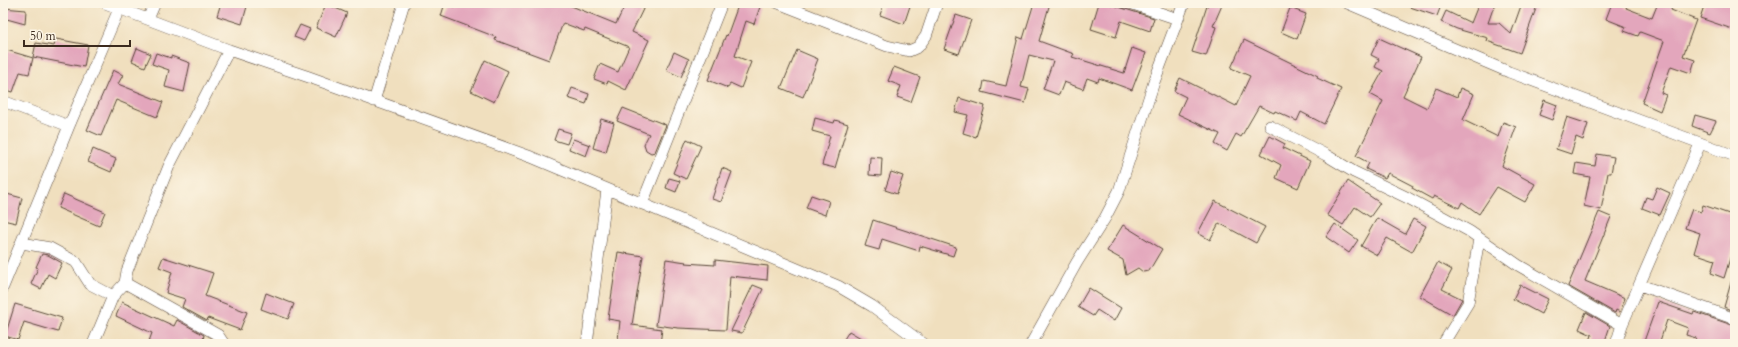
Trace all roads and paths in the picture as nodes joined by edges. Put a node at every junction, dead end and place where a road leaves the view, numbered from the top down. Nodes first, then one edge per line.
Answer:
1 (105, 3) edge
2 (155, 3) edge
3 (404, 3) edge
4 (722, 3) edge
5 (778, 3) edge
6 (937, 3) edge
7 (1130, 3) edge
8 (1184, 3) edge
9 (1347, 3) edge
10 (119, 9) junction
11 (1178, 18) junction
12 (148, 19) junction
13 (229, 50) junction
14 (3, 101) edge
15 (374, 101) junction
16 (69, 126) junction
17 (1270, 126) dead end
18 (1700, 144) junction
19 (1735, 156) edge
20 (607, 190) junction
21 (642, 204) junction
22 (1479, 239) junction
23 (22, 243) junction
24 (125, 283) junction
25 (1640, 285) junction
26 (3, 287) edge
27 (113, 296) junction
28 (1735, 319) edge
29 (1622, 325) junction
30 (93, 344) edge
31 (224, 344) edge
32 (587, 344) edge
33 (924, 344) edge
34 (1031, 344) edge
35 (1442, 344) edge
36 (1616, 344) edge

1 - 10 street
2 - 12 street
3 - 15 street
4 - 21 street
5 - 6 street
7 - 11 street
8 - 11 street
9 - 18 street
10 - 12 street
10 - 16 street
11 - 34 street
12 - 13 street
13 - 15 street
13 - 24 street
14 - 16 street
15 - 20 street
16 - 23 street
17 - 22 street
18 - 19 street
18 - 25 street
20 - 21 street
20 - 32 street
21 - 33 street
22 - 29 street
22 - 35 street
23 - 26 street
23 - 27 street
24 - 27 street
24 - 31 street
25 - 28 street
25 - 29 street
27 - 30 street
29 - 36 street

